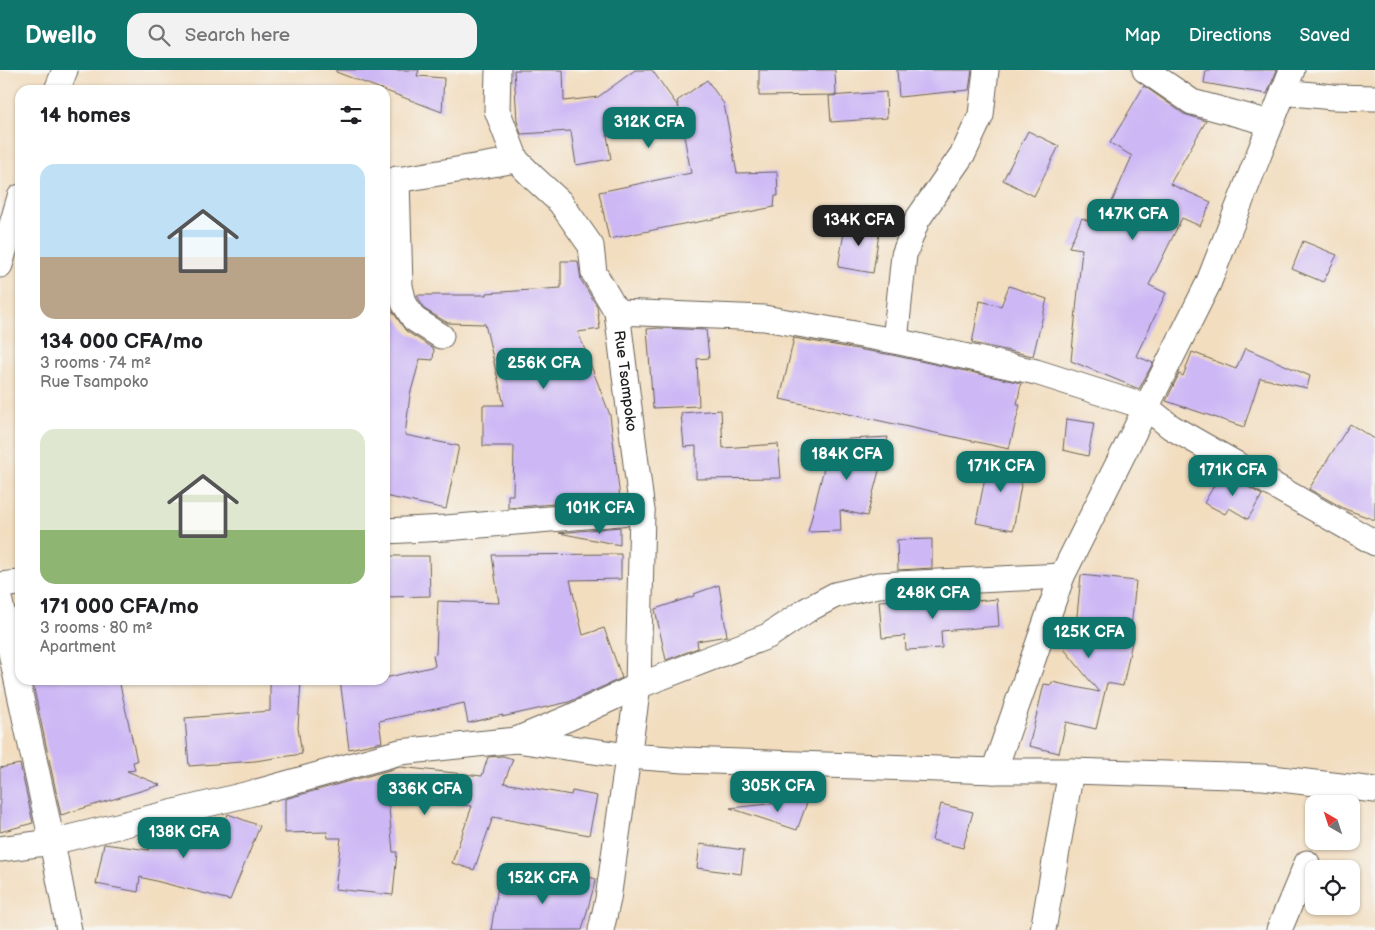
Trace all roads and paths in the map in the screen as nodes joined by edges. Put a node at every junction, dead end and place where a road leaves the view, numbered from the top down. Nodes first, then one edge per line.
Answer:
1 (65, 70) edge
2 (498, 70) edge
3 (986, 70) edge
4 (1145, 70) edge
5 (1288, 81) edge
6 (59, 85) edge
7 (1375, 98) edge
8 (1271, 123) junction
9 (516, 160) junction
10 (391, 181) edge
11 (15, 214) edge
12 (15, 265) edge
13 (0, 267) edge
14 (617, 312) junction
15 (441, 336) dead end
16 (895, 341) junction
17 (1146, 407) junction
18 (642, 511) junction
19 (390, 531) edge
20 (1375, 543) edge
21 (1062, 576) junction
22 (15, 584) edge
23 (0, 585) edge
24 (0, 602) edge
25 (15, 671) edge
26 (18, 685) edge
27 (638, 686) junction
28 (516, 740) junction
29 (628, 756) junction
30 (1071, 771) junction
31 (994, 772) junction
32 (1375, 790) edge
33 (52, 842) junction
34 (0, 848) edge
35 (1305, 868) edge
36 (68, 930) edge
37 (601, 930) edge
38 (1043, 930) edge
39 (1278, 930) edge

1 - 6 street
2 - 9 street
3 - 16 street
4 - 8 street
5 - 7 street
5 - 8 street
8 - 17 street
9 - 10 street
9 - 14 street, Rue Tsampoko
10 - 15 street
11 - 13 street
12 - 13 street
14 - 16 street
14 - 18 street, Rue Tsampoko
16 - 17 street
17 - 20 street
17 - 21 street
18 - 19 street
18 - 27 street, Rue Tsampoko
21 - 27 street
21 - 31 street
22 - 23 street
24 - 25 street
26 - 33 street
27 - 28 street
27 - 29 street, Rue Tsampoko
28 - 29 street
28 - 33 street
29 - 31 street
29 - 37 street, Rue Tsampoko
30 - 31 street
30 - 32 street
30 - 38 street
33 - 34 street
33 - 36 street
35 - 39 street

